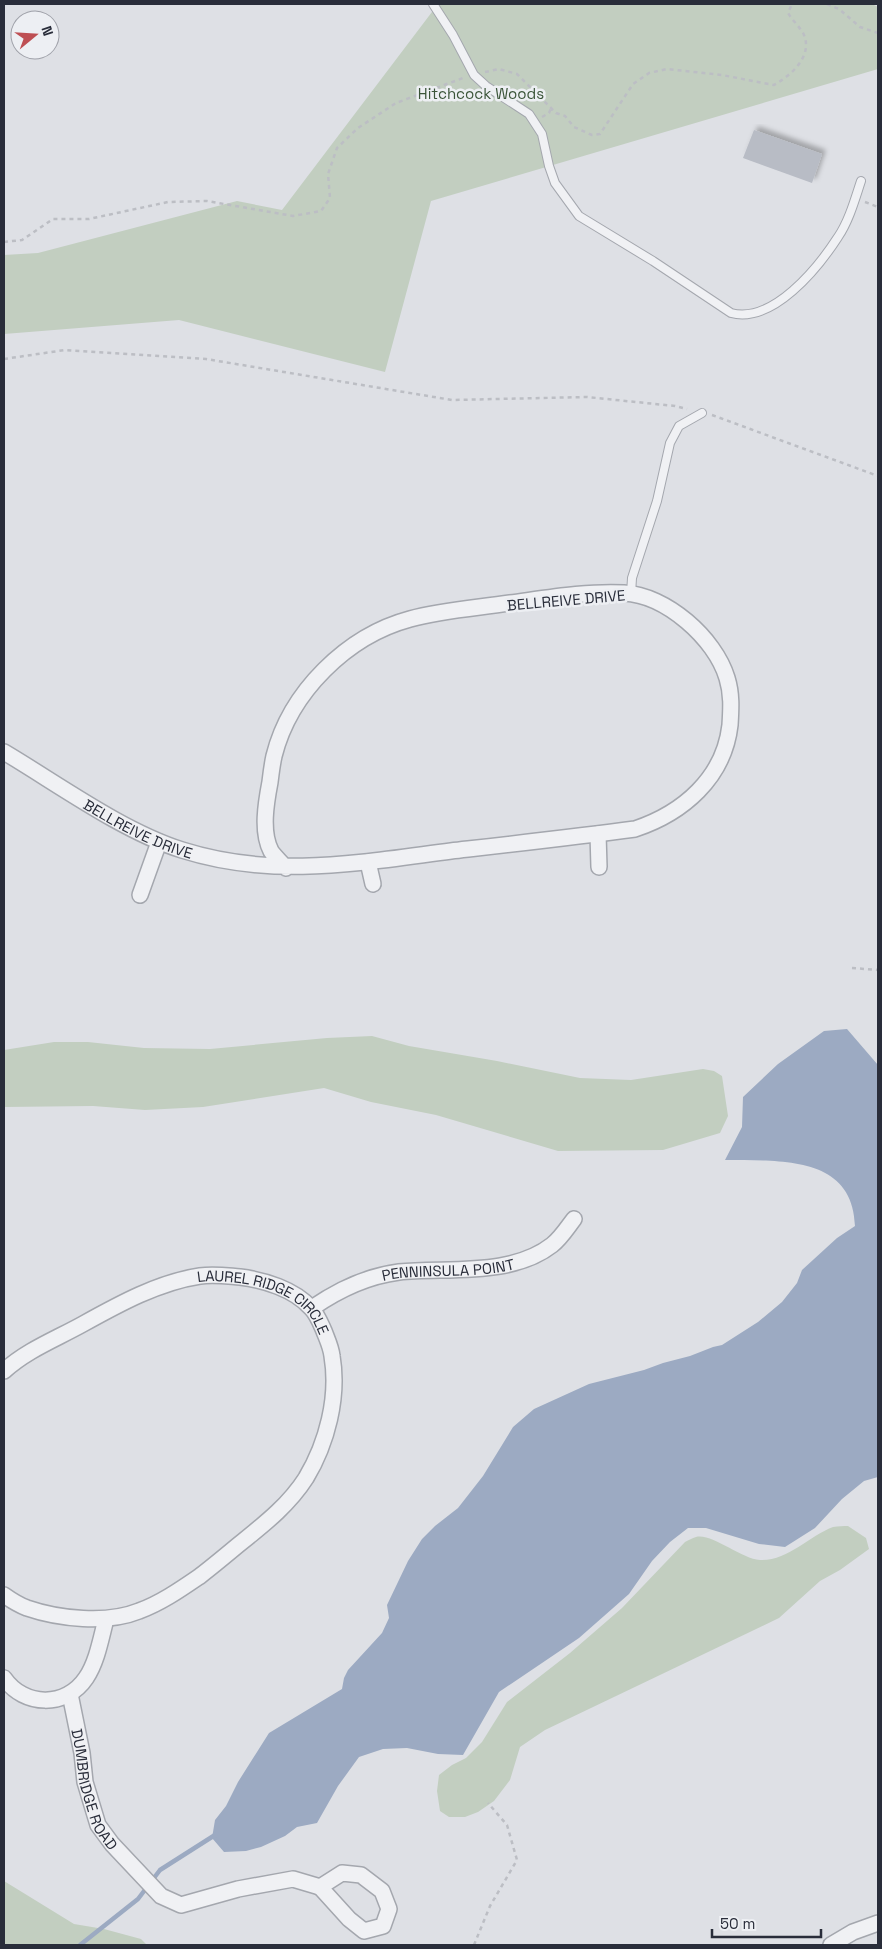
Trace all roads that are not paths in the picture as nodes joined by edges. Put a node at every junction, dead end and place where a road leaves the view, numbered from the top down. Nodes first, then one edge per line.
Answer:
1 (433, 4) edge
2 (861, 181) dead end
3 (702, 412) road end
4 (631, 594) junction
5 (4, 752) edge
6 (598, 834) junction
7 (159, 842) junction
8 (368, 862) junction
9 (599, 866) dead end
10 (286, 868) junction
11 (372, 884) dead end
12 (140, 895) dead end
13 (574, 1219) dead end
14 (312, 1308) junction
15 (4, 1371) edge
16 (5, 1600) edge
17 (106, 1619) junction
18 (4, 1678) edge
19 (70, 1694) junction
20 (320, 1887) junction
21 (878, 1923) edge
22 (831, 1945) edge

1 - 2 lane
3 - 4 lane
4 - 6 street, BELLREIVE DRIVE
4 - 10 street, BELLREIVE DRIVE
5 - 7 street, BELLREIVE DRIVE
6 - 8 street, BELLREIVE DRIVE
6 - 9 street
7 - 10 street, BELLREIVE DRIVE
7 - 12 street
8 - 10 street, BELLREIVE DRIVE
8 - 11 street
13 - 14 street, PENNINSULA POINT
14 - 15 street, LAUREL RIDGE CIRCLE
14 - 17 street, LAUREL RIDGE CIRCLE
16 - 17 street, LAUREL RIDGE CIRCLE
17 - 19 street
18 - 19 street
19 - 20 street, DUMBRIDGE ROAD
20 - 20 street
21 - 22 street

